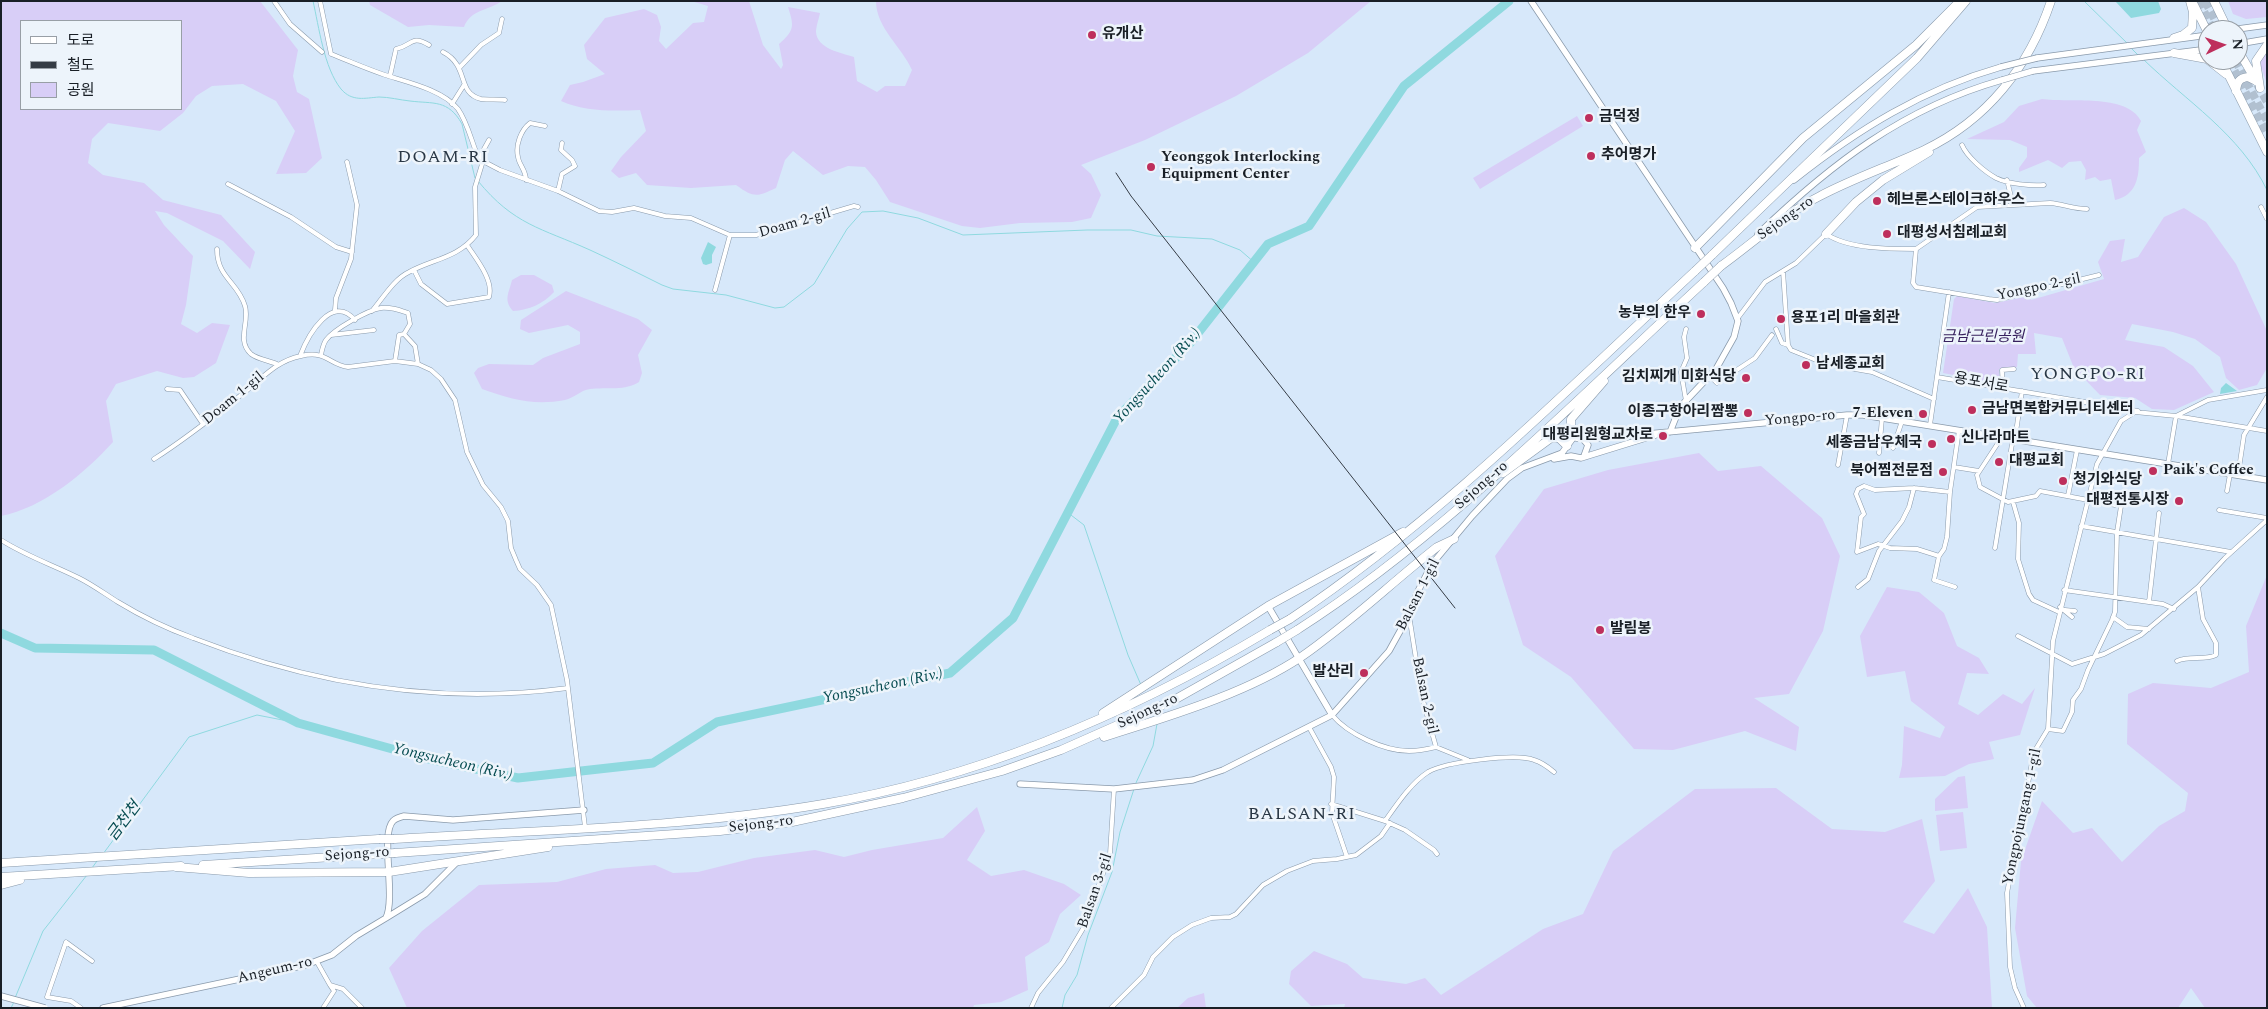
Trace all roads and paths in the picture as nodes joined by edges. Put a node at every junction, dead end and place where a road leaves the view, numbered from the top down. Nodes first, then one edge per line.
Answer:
1 (274, 1) edge
2 (320, 1) edge
3 (1531, 1) edge
4 (1960, 1) edge
5 (1966, 1) edge
6 (2051, 1) edge
7 (2191, 1) edge
8 (2214, 1) edge
9 (502, 19) dead end
10 (2201, 20) edge
11 (2224, 20) edge
12 (2267, 25) edge
13 (2248, 28) edge
14 (2198, 35) edge
15 (2174, 38) junction
16 (2267, 39) edge
17 (2248, 42) edge
18 (429, 45) dead end
19 (2267, 45) edge
20 (2198, 50) edge
21 (322, 52) dead end
22 (443, 52) dead end
23 (2174, 53) junction
24 (460, 67) junction
25 (2248, 67) edge
26 (2226, 70) edge
27 (390, 76) junction
28 (2231, 80) junction
29 (2258, 84) junction
30 (464, 85) junction
31 (2236, 91) junction
32 (506, 100) dead end
33 (452, 104) junction
34 (545, 126) dead end
35 (1963, 127) junction
36 (488, 140) dead end
37 (562, 143) dead end
38 (1962, 145) dead end
39 (2267, 152) edge
40 (479, 158) junction
41 (484, 161) junction
42 (347, 162) dead end
43 (526, 180) junction
44 (2007, 180) junction
45 (228, 184) dead end
46 (2044, 185) dead end
47 (558, 192) junction
48 (2013, 205) junction
49 (858, 207) dead end
50 (2262, 207) dead end
51 (2087, 209) dead end
52 (2267, 219) edge
53 (1738, 230) junction
54 (1826, 234) junction
55 (730, 235) junction
56 (467, 245) junction
57 (1695, 248) junction
58 (217, 249) dead end
59 (1916, 249) junction
60 (352, 252) junction
61 (1733, 258) junction
62 (414, 270) junction
63 (1783, 271) junction
64 (2099, 275) dead end
65 (715, 290) dead end
66 (1949, 292) junction
67 (335, 310) junction
68 (372, 311) junction
69 (1737, 319) junction
70 (355, 320) junction
71 (1686, 329) dead end
72 (1776, 329) dead end
73 (374, 330) dead end
74 (404, 334) junction
75 (332, 335) junction
76 (1772, 335) dead end
77 (1642, 339) junction
78 (1788, 345) junction
79 (321, 355) junction
80 (300, 356) junction
81 (395, 361) junction
82 (277, 364) junction
83 (418, 364) junction
84 (2014, 369) dead end
85 (1710, 376) junction
86 (1938, 377) junction
87 (2003, 388) junction
88 (167, 389) dead end
89 (2267, 390) edge
90 (2022, 391) junction
91 (2267, 397) edge
92 (1934, 399) junction
93 (1686, 401) junction
94 (2143, 412) junction
95 (1847, 415) junction
96 (2176, 416) junction
97 (1882, 418) junction
98 (1902, 421) junction
99 (203, 424) junction
100 (1930, 426) junction
101 (2248, 428) junction
102 (1959, 430) junction
103 (2267, 431) edge
104 (1667, 432) junction
105 (2002, 437) junction
106 (1580, 438) junction
107 (2014, 439) junction
108 (1567, 447) junction
109 (1893, 448) dead end
110 (2076, 450) junction
111 (1879, 453) dead end
112 (2103, 454) junction
113 (1571, 456) junction
114 (1584, 456) junction
115 (154, 459) dead end
116 (1534, 462) junction
117 (2168, 464) junction
118 (1838, 465) dead end
119 (1954, 467) junction
120 (1979, 471) junction
121 (2230, 474) junction
122 (2238, 475) junction
123 (2093, 479) junction
124 (2267, 480) edge
125 (2113, 482) dead end
126 (1914, 488) junction
127 (1477, 491) junction
128 (2227, 491) dead end
129 (1950, 492) junction
130 (2068, 496) junction
131 (2004, 500) junction
132 (2087, 500) junction
133 (2013, 502) junction
134 (2115, 505) dead end
135 (2121, 506) dead end
136 (2220, 510) dead end
137 (2160, 512) dead end
138 (2267, 519) edge
139 (1419, 523) junction
140 (2081, 526) junction
141 (2117, 530) junction
142 (1454, 538) junction
143 (2158, 538) junction
144 (1, 540) edge
145 (1884, 545) junction
146 (1995, 548) dead end
147 (2231, 552) junction
148 (1939, 556) junction
149 (1858, 587) dead end
150 (1955, 587) dead end
151 (2198, 587) junction
152 (2064, 590) junction
153 (2115, 597) junction
154 (2149, 602) junction
155 (1268, 606) junction
156 (2174, 609) junction
157 (2060, 610) junction
158 (2065, 610) junction
159 (2075, 612) dead end
160 (1410, 615) junction
161 (2072, 617) dead end
162 (2114, 617) junction
163 (2149, 629) junction
164 (2018, 636) dead end
165 (2051, 653) junction
166 (1300, 658) junction
167 (2093, 658) junction
168 (2177, 661) dead end
169 (568, 688) junction
170 (1128, 702) junction
171 (1332, 715) junction
172 (1139, 721) junction
173 (1309, 727) junction
174 (2048, 729) junction
175 (1436, 748) junction
176 (1472, 761) junction
177 (1554, 772) dead end
178 (1020, 784) dead end
179 (1114, 788) junction
180 (1331, 804) junction
181 (584, 810) junction
182 (1385, 821) junction
183 (1390, 824) junction
184 (585, 827) junction
185 (599, 839) junction
186 (1437, 854) dead end
187 (1347, 857) junction
188 (1, 862) edge
189 (456, 863) junction
190 (176, 867) junction
191 (389, 872) junction
192 (39, 875) junction
193 (1, 877) edge
194 (1, 885) edge
195 (386, 918) junction
196 (92, 961) dead end
197 (317, 962) junction
198 (330, 985) junction
199 (1, 996) edge
200 (47, 996) junction
201 (44, 1008) edge
202 (81, 1008) edge
203 (103, 1008) edge
204 (323, 1008) edge
205 (362, 1008) edge
206 (1031, 1008) edge
207 (1111, 1008) edge
208 (2024, 1008) edge

1 - 21 street
2 - 27 street
3 - 57 street
4 - 57 highway
5 - 53 highway, Sejong-ro
6 - 35 highway, Sejong-ro
7 - 10 highway
7 - 15 highway
8 - 11 highway
9 - 24 street
12 - 13 street
14 - 15 street
15 - 53 street, bridge
16 - 17 street
18 - 27 street
19 - 29 highway
20 - 23 street
22 - 24 street
23 - 28 highway
23 - 61 street, bridge
24 - 30 street
25 - 29 highway
26 - 28 highway
27 - 33 street
28 - 31 highway
29 - 31 highway
30 - 32 street
30 - 33 street
31 - 39 highway
33 - 40 street
34 - 43 street
35 - 54 highway
35 - 61 highway, Sejong-ro
36 - 40 street
37 - 47 street
38 - 44 street
40 - 41 street, Doam 2-gil
41 - 43 street, Doam 2-gil
41 - 56 street
42 - 60 street
43 - 47 street, Doam 2-gil
44 - 46 street
44 - 48 street
45 - 60 street
47 - 55 street, Doam 2-gil
48 - 51 street
48 - 59 street
49 - 55 street, Doam 2-gil
50 - 52 street
53 - 139 highway, Sejong-ro, bridge
54 - 59 street
54 - 63 street
55 - 65 street
56 - 62 street
56 - 62 street
57 - 69 street
58 - 82 street
59 - 66 street, Yongpo 2-gil
60 - 67 street
61 - 77 highway, Sejong-ro, bridge
62 - 68 street
63 - 69 street
63 - 78 street
64 - 66 street, Yongpo 2-gil
66 - 86 street
67 - 70 street
67 - 80 street
68 - 70 street
68 - 74 street
69 - 85 street
70 - 75 street
71 - 93 street
72 - 78 street
73 - 75 street
74 - 81 street
74 - 83 street
75 - 79 street
76 - 85 street
77 - 106 highway
77 - 127 highway, Sejong-ro
78 - 92 street
79 - 80 street, Doam 1-gil
79 - 81 street
80 - 82 street, Doam 1-gil
81 - 83 street
82 - 99 street, Doam 1-gil
83 - 169 street
84 - 87 street
85 - 93 street
86 - 87 street, 용포서로
86 - 92 street
87 - 90 street, 용포서로
88 - 99 street
89 - 96 street
90 - 94 street, 용포서로
90 - 107 street
91 - 101 street
92 - 100 street
93 - 104 street
94 - 96 street
94 - 112 street
95 - 97 street, Yongpo-ro
95 - 104 street, Yongpo-ro
95 - 118 street, Yongpo-ro
96 - 101 street
96 - 117 street
97 - 98 street, Yongpo-ro
97 - 111 street
98 - 100 street, Yongpo-ro
98 - 109 street
99 - 115 street, Doam 1-gil
100 - 102 street, Yongpo-ro
101 - 103 street
101 - 122 street
102 - 105 street, Yongpo-ro
102 - 119 street
104 - 106 street
104 - 114 street
105 - 107 street, Yongpo-ro
105 - 120 street
106 - 108 street
106 - 114 street
107 - 110 street, Yongpo-ro
107 - 131 street
108 - 113 street
108 - 116 street
108 - 127 highway
110 - 112 street, Yongpo-ro
110 - 130 street
112 - 117 street, Yongpo-ro
112 - 123 street, Yongpojungang 1-gil
113 - 114 street
113 - 116 street
116 - 142 street, Balsan 1-gil
117 - 121 street, Yongpo-ro
119 - 120 street
119 - 129 street
120 - 131 street
121 - 122 street, Yongpo-ro
121 - 128 street
122 - 124 street, Yongpo-ro
123 - 125 street
123 - 132 street, Yongpojungang 1-gil
126 - 129 street
126 - 145 street
126 - 145 street
127 - 172 highway, Sejong-ro, bridge
129 - 148 street
130 - 132 street
130 - 133 street
131 - 133 street
131 - 146 street
132 - 134 street
132 - 140 street, Yongpojungang 1-gil
133 - 157 street
135 - 141 street
136 - 138 street
137 - 143 street
138 - 147 street
139 - 155 highway
139 - 170 highway, Sejong-ro, bridge
140 - 141 street
140 - 152 street, Yongpojungang 1-gil
141 - 143 street
141 - 153 street
142 - 160 street, Balsan 1-gil
142 - 166 highway
143 - 147 street
143 - 154 street
144 - 169 street
145 - 148 street
145 - 149 street
147 - 151 street
148 - 150 street
151 - 156 street
151 - 168 street
152 - 153 street
152 - 157 street, Yongpojungang 1-gil
153 - 154 street
153 - 162 street
154 - 156 street
155 - 166 street
155 - 170 highway
156 - 163 street
157 - 158 street
157 - 165 street, Yongpojungang 1-gil
158 - 159 street
158 - 161 street
160 - 171 street, Balsan 1-gil
160 - 175 street, Balsan 2-gil
162 - 163 street
162 - 167 street
163 - 167 street
164 - 165 street
165 - 167 street
165 - 174 street, Yongpojungang 1-gil
166 - 171 street
166 - 172 highway
167 - 174 street
169 - 181 street
170 - 184 highway, Sejong-ro
171 - 173 street, Balsan 1-gil
171 - 175 street, Balsan 2-gil
172 - 185 highway, Sejong-ro
173 - 179 street, Balsan 1-gil
173 - 180 street
174 - 208 street, Yongpojungang 1-gil
175 - 176 street, Balsan 2-gil
176 - 177 street, Balsan 2-gil
176 - 182 street, Balsan 2-gil
178 - 179 street, Balsan 1-gil
179 - 206 street, Balsan 3-gil
180 - 182 street
180 - 187 street
181 - 184 street
181 - 191 street
182 - 183 street
183 - 186 street
183 - 187 street
184 - 188 highway, Sejong-ro, bridge
185 - 189 highway
185 - 190 highway, Sejong-ro, bridge
187 - 207 street
189 - 191 highway
189 - 195 street, Angeum-ro
190 - 191 highway
190 - 192 highway, Sejong-ro
191 - 195 street
192 - 193 highway, Sejong-ro
192 - 194 highway
195 - 197 street, Angeum-ro
196 - 200 street
197 - 198 street
197 - 203 street, Angeum-ro
198 - 204 street
198 - 205 street
199 - 201 street, bridge
200 - 201 street
200 - 202 street

